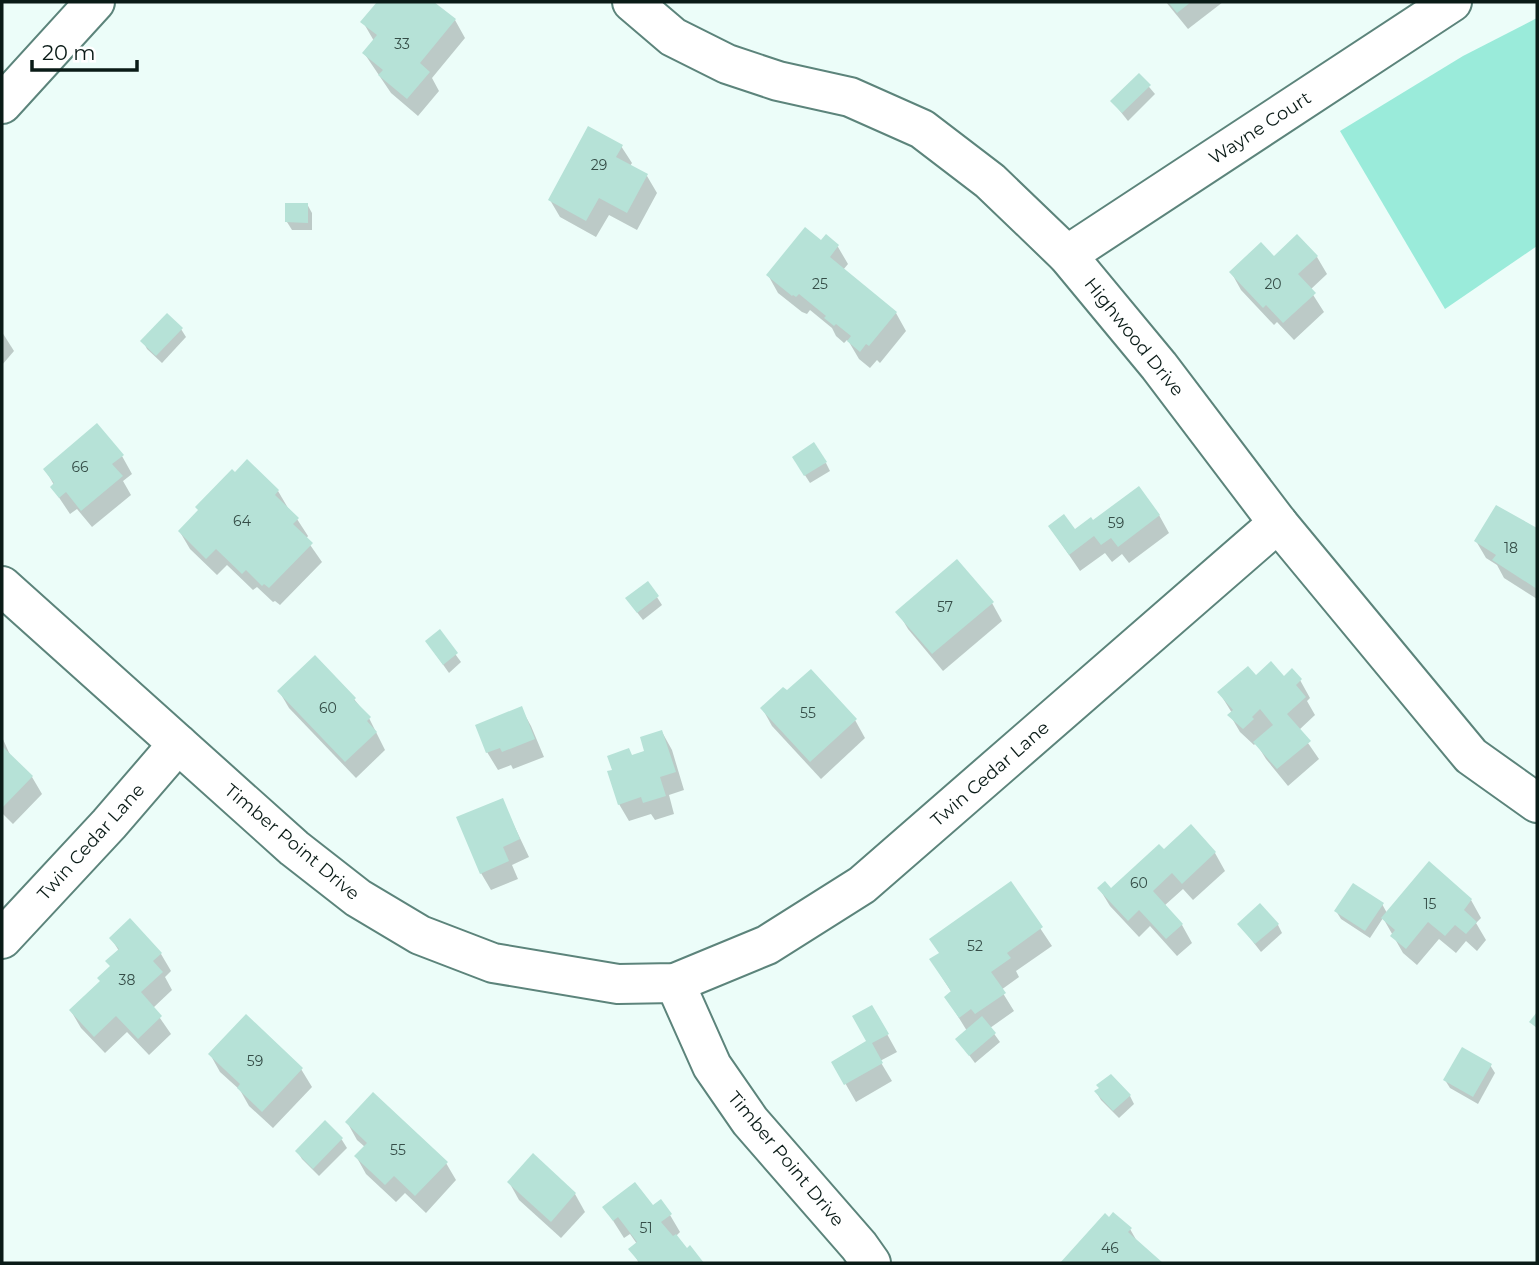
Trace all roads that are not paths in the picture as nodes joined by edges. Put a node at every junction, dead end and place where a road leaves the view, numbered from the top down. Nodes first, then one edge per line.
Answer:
1 (95, 2) edge
2 (632, 2) edge
3 (1452, 2) edge
4 (2, 104) edge
5 (1067, 255) junction
6 (1278, 523) junction
7 (2, 586) edge
8 (178, 744) junction
9 (1537, 803) edge
10 (2, 939) edge
11 (675, 983) junction
12 (871, 1263) edge

1 - 4 street
2 - 5 street, Highwood Drive
3 - 5 street, Wayne Court
5 - 6 street, Highwood Drive
6 - 9 street, Highwood Drive
6 - 11 street, Twin Cedar Lane
7 - 8 street, Timber Point Drive
8 - 10 street, Twin Cedar Lane
8 - 11 street, Timber Point Drive
11 - 12 street, Timber Point Drive

